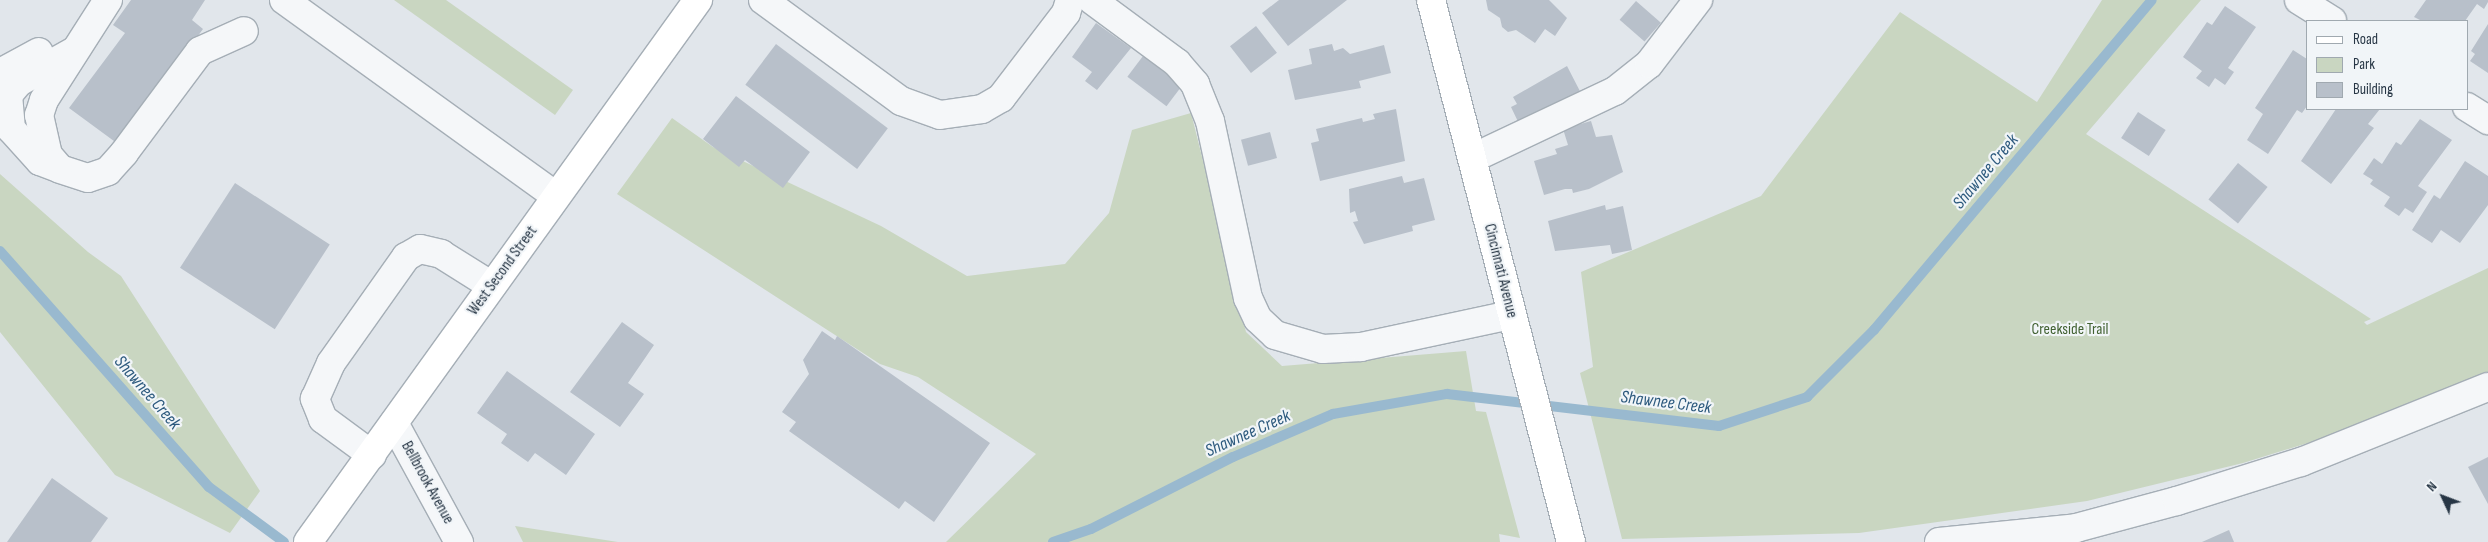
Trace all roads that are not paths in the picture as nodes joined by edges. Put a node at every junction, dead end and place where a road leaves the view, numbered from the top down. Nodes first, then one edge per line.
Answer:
1 (108, 0) edge
2 (284, 0) edge
3 (698, 0) edge
4 (763, 0) edge
5 (1070, 0) edge
6 (1092, 0) edge
7 (1431, 0) edge
8 (1698, 0) edge
9 (2299, 0) edge
10 (2330, 20) edge
11 (244, 31) dead end
12 (84, 38) junction
13 (0, 74) edge
14 (2468, 108) edge
15 (2488, 120) edge
16 (1473, 158) junction
17 (556, 196) junction
18 (492, 286) junction
19 (1513, 323) junction
20 (2488, 387) edge
21 (394, 423) junction
22 (372, 455) junction
23 (2078, 535) edge
24 (313, 536) edge
25 (459, 542) edge
26 (1571, 542) edge
27 (1939, 542) edge

1 - 12 street
2 - 17 street
3 - 17 main road, West Second Street
4 - 5 street
6 - 19 street
7 - 16 main road, Cincinnati Avenue
8 - 16 street
9 - 10 street
11 - 12 street
12 - 13 street
14 - 15 street
16 - 19 main road, Cincinnati Avenue
17 - 18 main road, West Second Street
18 - 21 main road, West Second Street
18 - 22 street
19 - 26 main road, Cincinnati Avenue
20 - 23 street
21 - 22 main road, West Second Street
21 - 25 street, Bellbrook Avenue
22 - 24 main road, West Second Street
23 - 27 street

